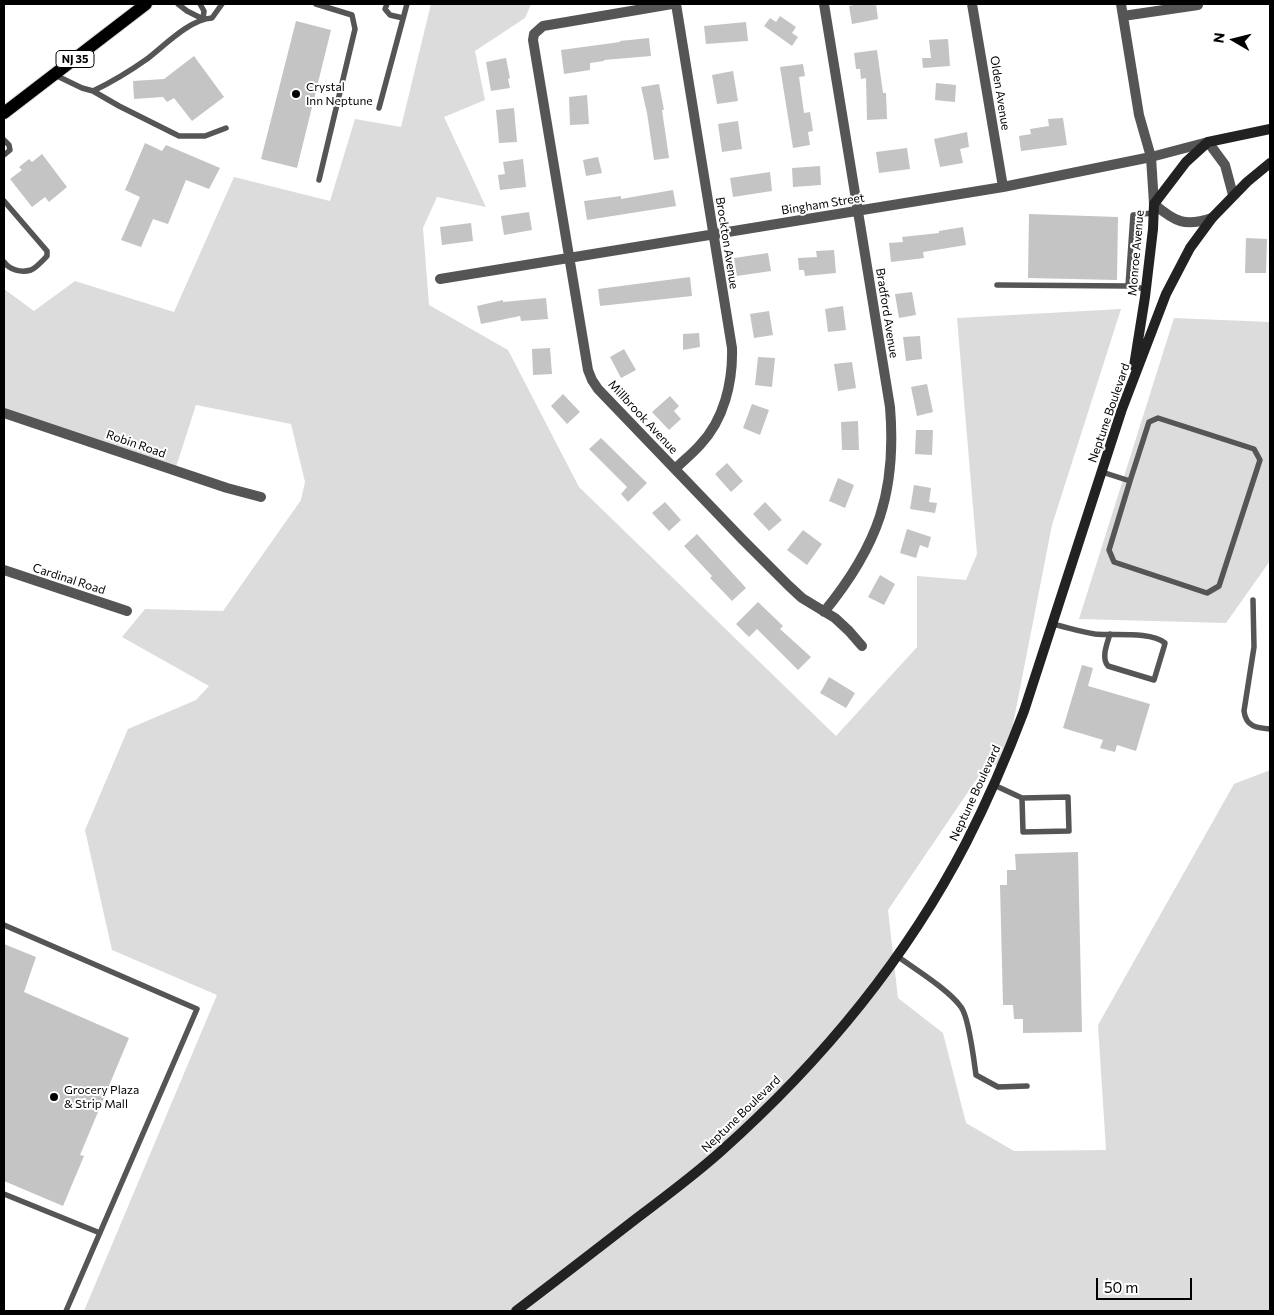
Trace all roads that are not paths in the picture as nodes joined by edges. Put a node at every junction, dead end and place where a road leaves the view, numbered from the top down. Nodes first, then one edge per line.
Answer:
1 (146, 4) edge
2 (178, 4) edge
3 (200, 4) edge
4 (222, 4) edge
5 (316, 4) edge
6 (387, 4) edge
7 (407, 4) edge
8 (672, 4) edge
9 (676, 4) edge
10 (824, 4) edge
11 (972, 4) edge
12 (1121, 4) edge
13 (1198, 5) dead end
14 (1123, 16) junction
15 (203, 18) junction
16 (403, 18) junction
17 (55, 75) junction
18 (94, 91) junction
19 (379, 108) dead end
20 (4, 113) edge
21 (226, 128) dead end
22 (1270, 129) edge
23 (4, 140) edge
24 (1208, 142) junction
25 (4, 155) edge
26 (1151, 157) junction
27 (1270, 163) edge
28 (318, 180) dead end
29 (1003, 187) junction
30 (1233, 195) junction
31 (4, 201) edge
32 (1153, 209) junction
33 (858, 211) junction
34 (1212, 218) junction
35 (714, 234) junction
36 (569, 258) junction
37 (4, 262) edge
38 (440, 279) dead end
39 (997, 285) dead end
40 (1128, 286) junction
41 (1146, 289) junction
42 (1130, 387) junction
43 (4, 412) edge
44 (675, 469) junction
45 (1102, 472) junction
46 (1130, 481) junction
47 (261, 497) dead end
48 (4, 570) edge
49 (1253, 600) dead end
50 (127, 611) dead end
51 (824, 612) junction
52 (1052, 624) junction
53 (1110, 634) junction
54 (862, 646) dead end
55 (1270, 729) edge
56 (994, 785) junction
57 (1022, 798) junction
58 (4, 925) edge
59 (897, 956) junction
60 (1027, 1086) dead end
61 (4, 1194) edge
62 (100, 1233) junction
63 (66, 1311) edge
64 (516, 1311) edge

1 - 17 main road, NJ 35
2 - 15 lane
3 - 15 lane
4 - 15 lane
5 - 28 lane
6 - 16 lane
7 - 16 lane
8 - 36 street, Millbrook Avenue
9 - 35 street, Brockton Avenue
10 - 33 street, Bradford Avenue
11 - 29 street, Olden Avenue
12 - 14 street, Monroe Avenue
13 - 14 street
14 - 26 street, Monroe Avenue
15 - 18 lane
16 - 19 lane
17 - 18 lane
17 - 20 main road, NJ 35
18 - 21 lane
22 - 24 street, Bingham Street
23 - 25 lane
24 - 26 street, Bingham Street
24 - 30 street
24 - 32 street
26 - 29 street, Bingham Street
26 - 32 street, Monroe Avenue
27 - 30 street, Neptune Boulevard
29 - 33 street, Bingham Street
30 - 34 street, Neptune Boulevard
31 - 37 lane
32 - 34 street
32 - 40 lane
32 - 41 street, Monroe Avenue
33 - 35 street, Bingham Street
33 - 51 street, Bradford Avenue
34 - 42 street, Neptune Boulevard
35 - 36 street, Bingham Street
35 - 44 street, Brockton Avenue
36 - 38 street, Bingham Street
36 - 44 street, Millbrook Avenue
39 - 40 lane
40 - 41 lane
41 - 42 street, Monroe Avenue
42 - 45 street, Neptune Boulevard
43 - 47 street, Robin Road
44 - 51 street, Millbrook Avenue
45 - 46 lane
45 - 52 street, Neptune Boulevard
46 - 46 lane
48 - 50 street, Cardinal Road
49 - 55 lane
51 - 54 street, Millbrook Avenue
52 - 53 lane
52 - 56 street, Neptune Boulevard
53 - 53 lane
56 - 57 lane
56 - 59 street, Neptune Boulevard
57 - 57 lane
58 - 62 lane
59 - 60 lane
59 - 64 street, Neptune Boulevard
61 - 62 lane
62 - 63 lane

